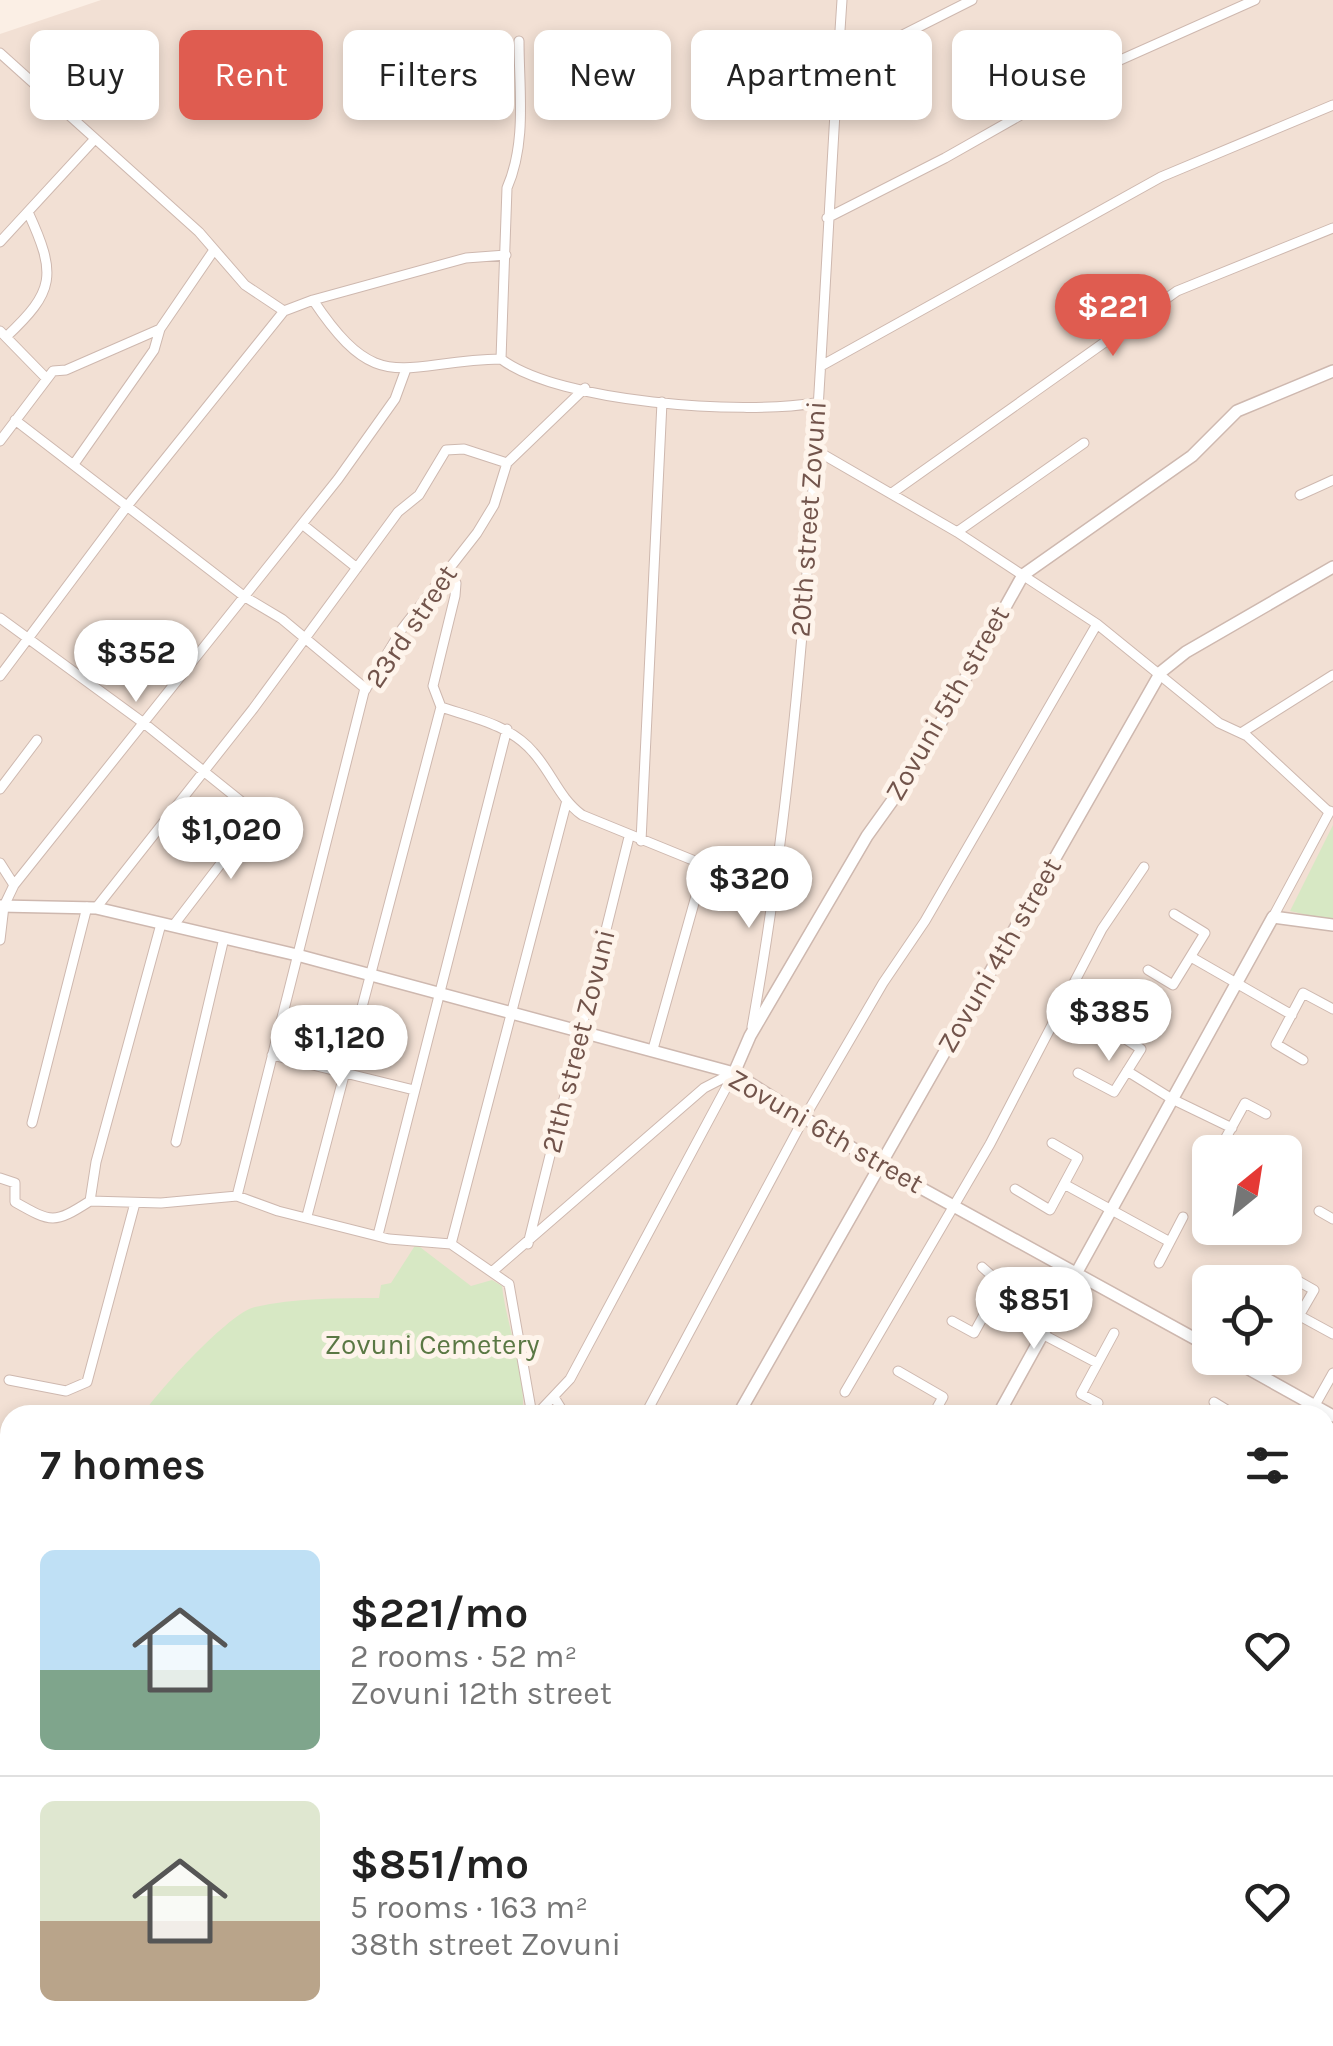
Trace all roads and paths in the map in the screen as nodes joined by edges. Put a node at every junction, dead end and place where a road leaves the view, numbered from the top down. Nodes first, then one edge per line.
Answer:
1 (842, 0) edge
2 (972, 0) edge
3 (1256, 0) edge
4 (840, 30) edge
5 (913, 30) edge
6 (518, 40) dead end
7 (0, 53) edge
8 (1333, 106) edge
9 (834, 120) edge
10 (94, 141) junction
11 (28, 212) junction
12 (827, 218) junction
13 (1333, 228) edge
14 (0, 242) edge
15 (214, 250) junction
16 (506, 255) junction
17 (313, 300) junction
18 (284, 310) junction
19 (160, 329) junction
20 (3, 334) edge
21 (501, 359) junction
22 (821, 366) junction
23 (406, 369) junction
24 (1333, 371) edge
25 (45, 378) junction
26 (585, 388) junction
27 (662, 402) junction
28 (815, 403) junction
29 (15, 420) junction
30 (0, 441) edge
31 (1084, 443) dead end
32 (812, 448) junction
33 (507, 463) junction
34 (74, 464) junction
35 (1333, 480) edge
36 (892, 493) junction
37 (1300, 496) dead end
38 (128, 505) junction
39 (302, 524) junction
40 (957, 532) junction
41 (1333, 567) edge
42 (357, 568) junction
43 (446, 572) junction
44 (1023, 575) junction
45 (245, 597) junction
46 (0, 618) edge
47 (1097, 624) junction
48 (29, 639) junction
49 (304, 640) junction
50 (1161, 672) junction
51 (1333, 675) edge
52 (0, 676) edge
53 (366, 689) junction
54 (441, 707) junction
55 (145, 724) junction
56 (507, 729) junction
57 (1241, 733) junction
58 (37, 740) dead end
59 (205, 770) junction
60 (0, 789) edge
61 (566, 804) junction
62 (1331, 811) edge
63 (629, 837) junction
64 (641, 842) junction
65 (0, 863) edge
66 (705, 864) junction
67 (1144, 867) dead end
68 (14, 885) junction
69 (776, 894) junction
70 (2, 906) edge
71 (91, 908) junction
72 (1174, 914) dead end
73 (1274, 917) junction
74 (167, 925) junction
75 (1333, 925) edge
76 (224, 938) junction
77 (0, 940) edge
78 (298, 955) junction
79 (1191, 957) junction
80 (1148, 970) dead end
81 (368, 975) junction
82 (1236, 984) junction
83 (438, 993) junction
84 (1333, 1009) edge
85 (509, 1011) junction
86 (1292, 1015) junction
87 (580, 1030) junction
88 (1113, 1031) dead end
89 (750, 1036) junction
90 (653, 1049) junction
91 (272, 1055) junction
92 (1303, 1060) dead end
93 (344, 1070) junction
94 (1127, 1071) junction
95 (734, 1072) junction
96 (1078, 1073) dead end
97 (414, 1090) junction
98 (1172, 1099) junction
99 (1266, 1114) dead end
100 (803, 1120) junction
101 (32, 1123) dead end
102 (1232, 1128) junction
103 (1228, 1135) edge
104 (176, 1142) dead end
105 (1052, 1144) dead end
106 (880, 1165) junction
107 (0, 1178) edge
108 (1064, 1184) junction
109 (1015, 1189) dead end
110 (237, 1196) junction
111 (90, 1201) junction
112 (135, 1203) junction
113 (955, 1205) junction
114 (1112, 1210) junction
115 (1319, 1212) dead end
116 (307, 1216) junction
117 (1183, 1217) dead end
118 (1333, 1220) edge
119 (378, 1236) junction
120 (1170, 1242) junction
121 (451, 1244) junction
122 (528, 1244) junction
123 (1159, 1263) dead end
124 (982, 1267) dead end
125 (1075, 1271) junction
126 (493, 1272) junction
127 (1302, 1284) edge
128 (990, 1306) junction
129 (1302, 1312) edge
130 (1302, 1317) edge
131 (952, 1321) dead end
132 (1114, 1332) dead end
133 (1042, 1334) junction
134 (1333, 1334) edge
135 (1192, 1337) edge
136 (1098, 1363) junction
137 (898, 1371) dead end
138 (1333, 1373) edge
139 (1256, 1375) edge
140 (10, 1380) dead end
141 (846, 1392) dead end
142 (554, 1398) junction
143 (1214, 1402) dead end
144 (1098, 1404) dead end
145 (532, 1405) edge
146 (546, 1405) edge
147 (559, 1405) edge
148 (650, 1405) edge
149 (744, 1405) edge
150 (939, 1405) edge
151 (1003, 1405) edge
152 (1219, 1405) edge
153 (1304, 1405) edge
154 (1315, 1405) edge

1 - 4 street, 20th street Zovuni
2 - 5 street
3 - 12 street
6 - 16 street
7 - 10 street
8 - 22 street
9 - 12 street, 20th street Zovuni
10 - 11 street
10 - 15 street
11 - 14 street
11 - 20 street
12 - 22 street, 20th street Zovuni
13 - 36 street
15 - 18 street
15 - 19 street
16 - 17 street
16 - 21 street
17 - 18 street
17 - 23 street
18 - 38 street
19 - 25 street
19 - 34 street
20 - 25 street
21 - 23 street
21 - 26 street
22 - 28 street, 20th street Zovuni
23 - 39 street
24 - 44 street, Zovuni 5th street
25 - 29 street
26 - 27 street
26 - 33 street, 23rd street
27 - 28 street
27 - 64 street
28 - 32 street, 20th street Zovuni
29 - 30 street
29 - 34 street
31 - 40 street
32 - 36 street
32 - 69 street, 20th street Zovuni
33 - 42 street
33 - 43 street, 23rd street
34 - 38 street
35 - 37 street
36 - 40 street
38 - 45 street
38 - 48 street
39 - 42 street
39 - 45 street
40 - 44 street
41 - 50 street, Zovuni 4th street
42 - 49 street
43 - 53 street, 23rd street
43 - 54 street
44 - 47 street
44 - 89 street, Zovuni 5th street
45 - 49 street
45 - 55 street
46 - 48 street
47 - 50 street
47 - 100 street
48 - 52 street
48 - 55 street
49 - 53 street
49 - 59 street
50 - 57 street
50 - 106 street, Zovuni 4th street
51 - 57 street
53 - 78 street, 23rd street
54 - 56 street
54 - 81 street
55 - 59 street
55 - 68 street
56 - 61 street
56 - 83 street
57 - 62 street
58 - 60 street
59 - 71 street
59 - 74 street
61 - 63 street
61 - 85 street
62 - 73 street
63 - 64 street
63 - 87 street, 21th street Zovuni
64 - 66 street
65 - 68 street
66 - 69 street
66 - 90 street
67 - 113 street
68 - 70 street
69 - 89 street, 20th street Zovuni
70 - 71 street, Zovuni 6th street
70 - 77 street
71 - 74 street, Zovuni 6th street
71 - 101 street
72 - 79 street
73 - 75 street
73 - 82 street
74 - 76 street, Zovuni 6th street
74 - 111 street
76 - 78 street, Zovuni 6th street
76 - 104 street
78 - 81 street, Zovuni 6th street
78 - 91 street, 23rd street
79 - 80 street
79 - 82 street
81 - 83 street, Zovuni 6th street
81 - 93 street
82 - 86 street
82 - 98 street
83 - 85 street, Zovuni 6th street
83 - 97 street
84 - 86 street
85 - 87 street, Zovuni 6th street
85 - 121 street
86 - 92 street
87 - 90 street, Zovuni 6th street
87 - 122 street, 21th street Zovuni
88 - 94 street
89 - 95 street, Zovuni 5th street
90 - 95 street, Zovuni 6th street
91 - 93 street
91 - 110 street, 23rd street
93 - 97 street
93 - 116 street
94 - 96 street
94 - 98 street
95 - 100 street, Zovuni 6th street
95 - 122 street
95 - 142 street, Zovuni 5th street
97 - 119 street
98 - 102 street
98 - 114 street
99 - 102 street
100 - 106 street, Zovuni 6th street
100 - 148 street
102 - 103 street
105 - 108 street
106 - 113 street, Zovuni 6th street
106 - 149 street, Zovuni 4th street
107 - 111 street
108 - 109 street
108 - 114 street
110 - 112 street
110 - 116 street
111 - 112 street
112 - 140 street
113 - 125 street, Zovuni 6th street
113 - 141 street
114 - 120 street
114 - 125 street
115 - 118 street
116 - 119 street
117 - 120 street
119 - 121 street
120 - 123 street
121 - 126 street
122 - 126 street
124 - 128 street
125 - 133 street
125 - 135 street, Zovuni 6th street
126 - 145 street
127 - 129 street
128 - 131 street
128 - 133 street
130 - 134 street
132 - 136 street
133 - 136 street
133 - 151 street
136 - 144 street
137 - 150 street
138 - 154 street
139 - 153 street
142 - 146 street, Zovuni 5th street
142 - 147 street
143 - 152 street

